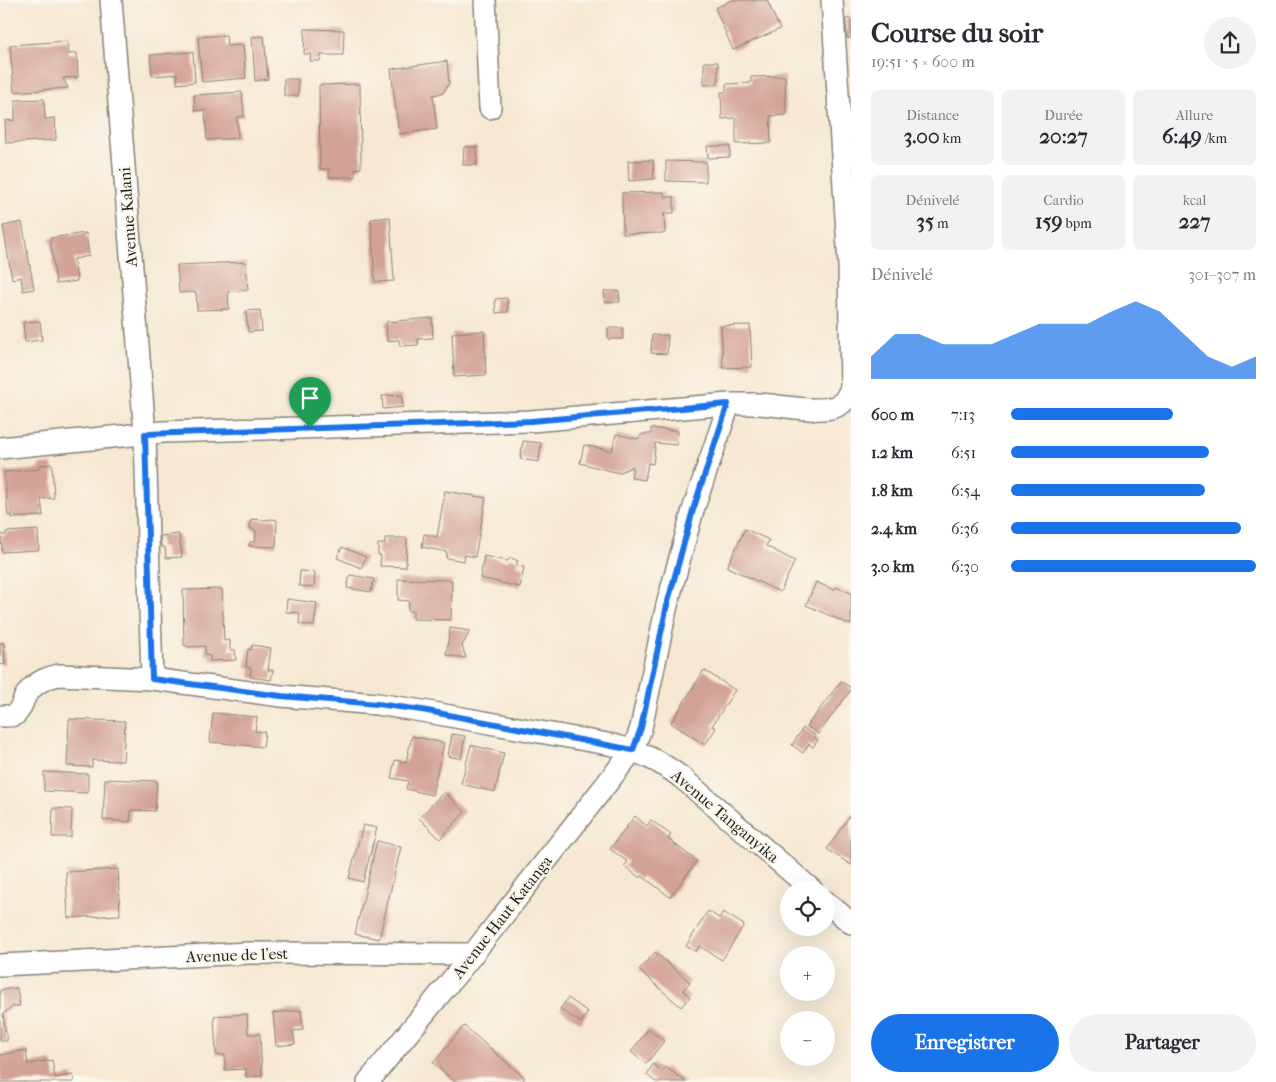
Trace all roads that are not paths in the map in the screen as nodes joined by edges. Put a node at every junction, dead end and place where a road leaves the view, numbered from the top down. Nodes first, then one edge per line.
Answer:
1 (111, 0) edge
2 (485, 0) edge
3 (832, 0) edge
4 (490, 108) dead end
5 (850, 264) edge
6 (851, 388) edge
7 (728, 404) junction
8 (145, 434) junction
9 (0, 448) edge
10 (152, 679) junction
11 (0, 716) edge
12 (633, 750) junction
13 (802, 881) edge
14 (835, 910) edge
15 (851, 924) edge
16 (473, 954) junction
17 (0, 965) edge
18 (368, 1082) edge

1 - 8 street, Avenue Kalani
2 - 4 street
3 - 5 street
5 - 6 street
6 - 7 street
7 - 8 street
7 - 12 street, Avenue Haut Katanga
8 - 9 street
8 - 10 street, Avenue Kalani
10 - 11 street, Avenue Tanganyika
10 - 12 street, Avenue Tanganyika
12 - 13 street, Avenue Tanganyika
12 - 16 street, Avenue Haut Katanga
14 - 15 street
16 - 17 street, Avenue de l'est
16 - 18 street, Avenue Haut Katanga

